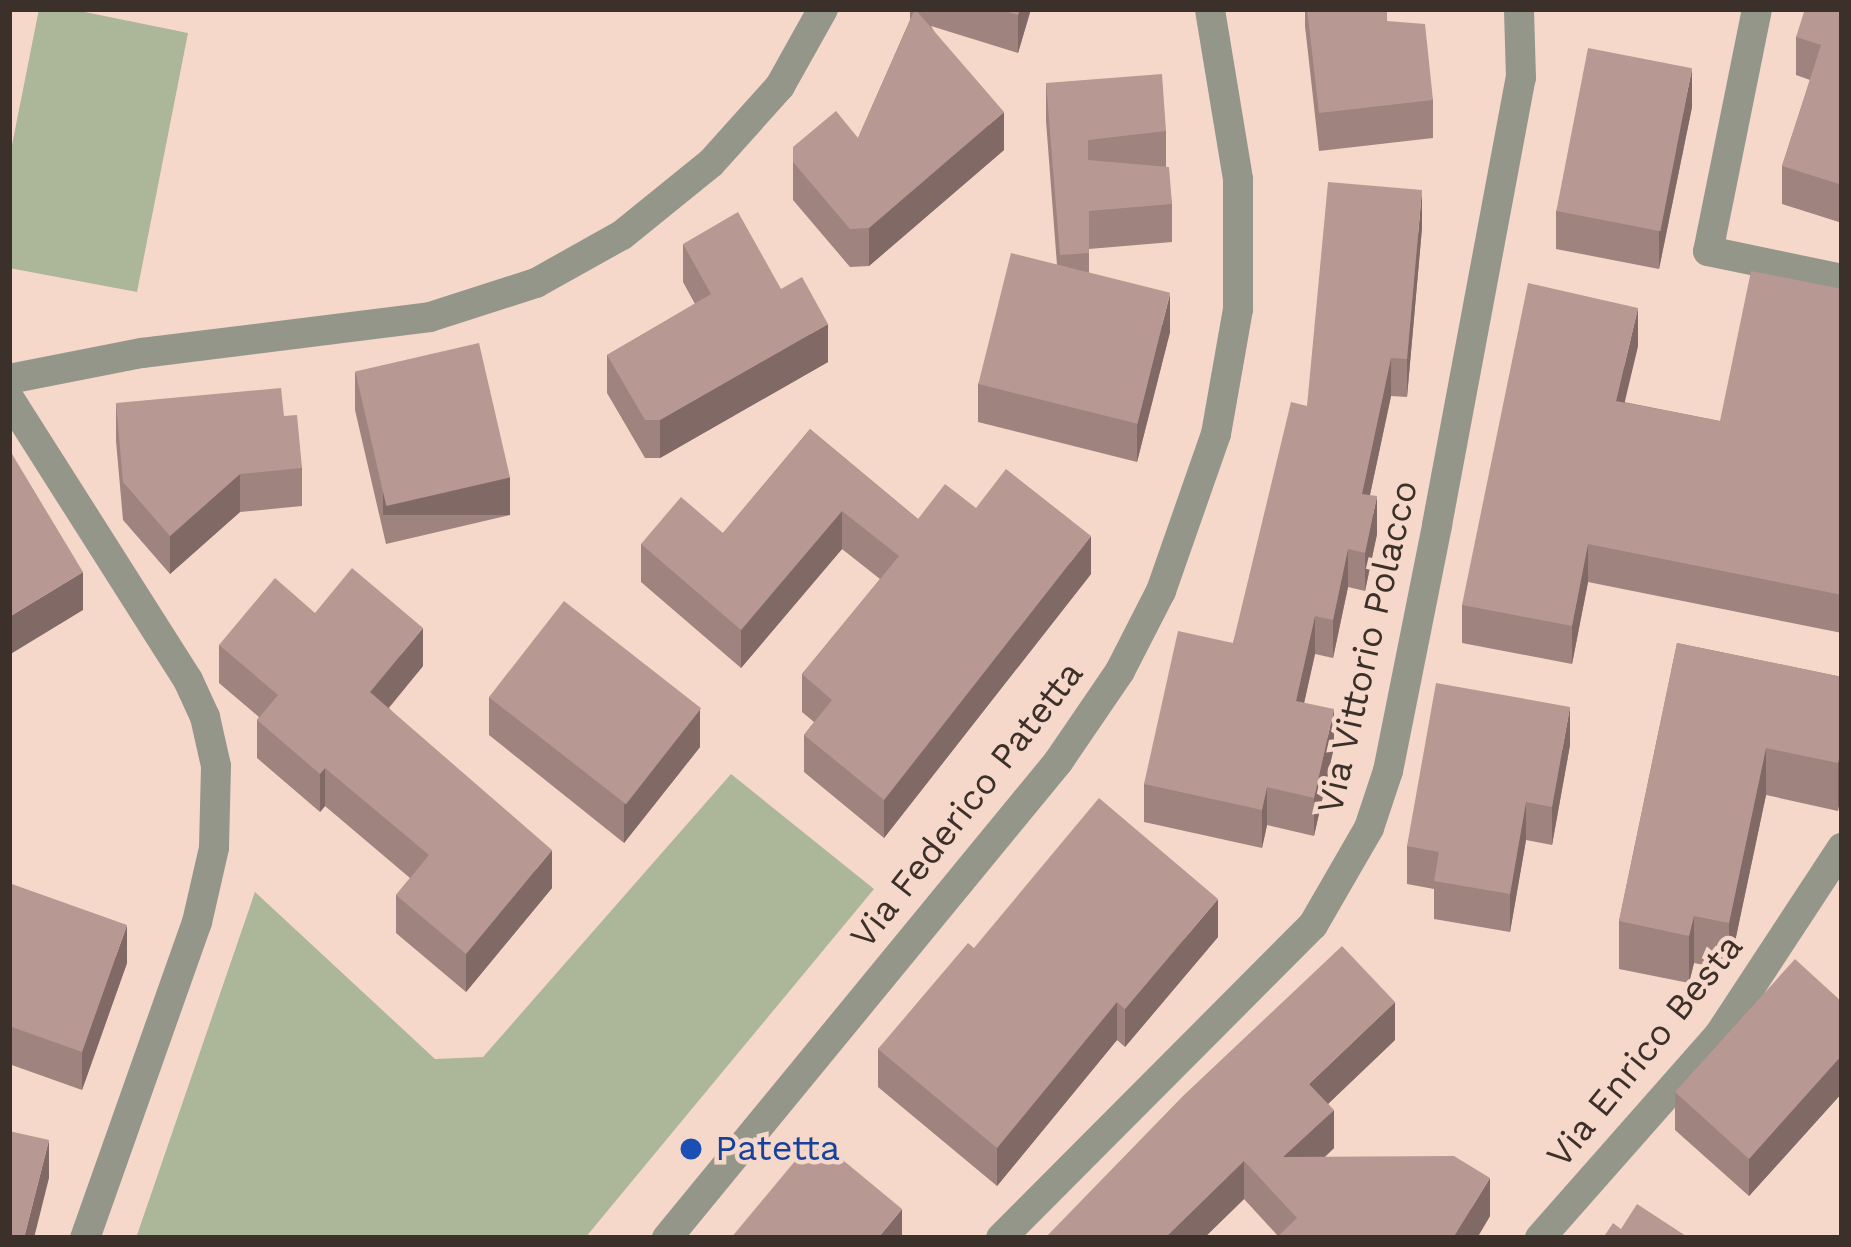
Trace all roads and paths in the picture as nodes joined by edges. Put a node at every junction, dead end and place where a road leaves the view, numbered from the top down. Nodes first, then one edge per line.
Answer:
1 (823, 9) edge
2 (1210, 9) edge
3 (1519, 9) edge
4 (1757, 9) edge
5 (1842, 279) edge
6 (9, 379) edge
7 (9, 398) edge
8 (1842, 848) edge
9 (85, 1238) edge
10 (667, 1238) edge
11 (1001, 1238) edge
12 (1540, 1238) edge

1 - 6 street
2 - 10 street, Via Federico Patetta
3 - 11 street, Via Vittorio Polacco
4 - 5 street
7 - 9 street
8 - 12 street, Via Enrico Besta

